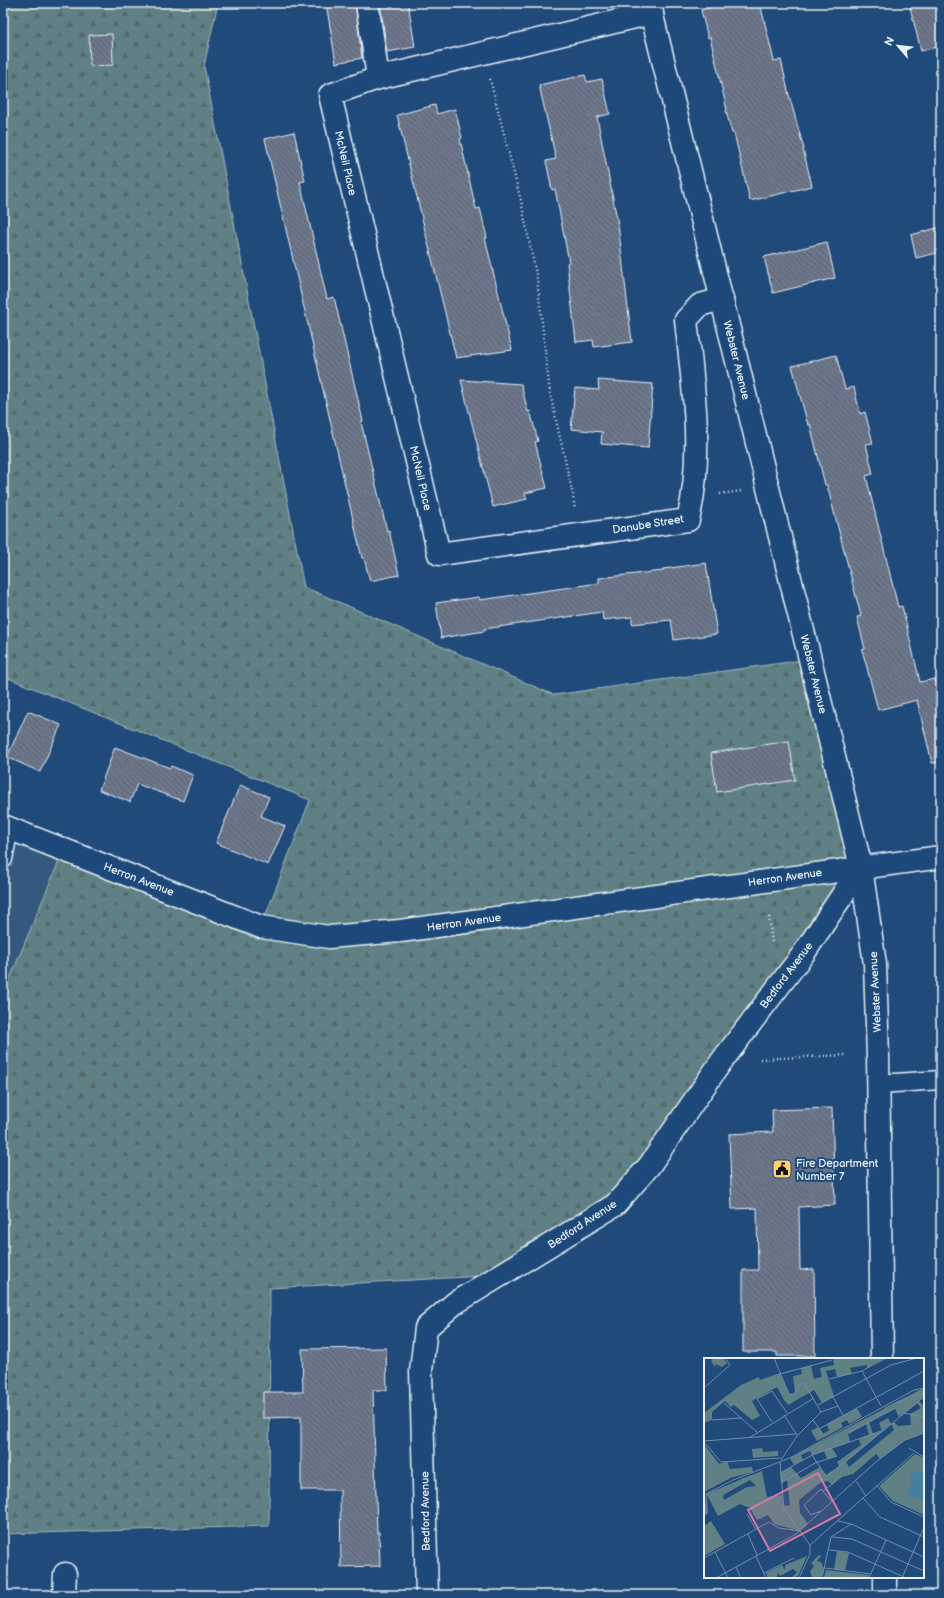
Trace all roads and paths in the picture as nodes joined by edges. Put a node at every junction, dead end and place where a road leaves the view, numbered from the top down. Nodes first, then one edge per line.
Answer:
1 (367, 3) edge
2 (650, 8) edge
3 (378, 78) junction
4 (490, 79) dead end
5 (722, 299) junction
6 (743, 491) dead end
7 (716, 495) dead end
8 (576, 515) dead end
9 (439, 554) joint
10 (6, 827) edge
11 (941, 857) edge
12 (3, 859) edge
13 (861, 867) junction
14 (769, 917) dead end
15 (772, 942) dead end
16 (846, 1055) dead end
17 (760, 1059) dead end
18 (941, 1080) edge
19 (879, 1084) junction
20 (882, 1358) edge
21 (884, 1578) edge
22 (427, 1595) edge
23 (885, 1595) edge

1 - 3 street
2 - 3 street, McNeil Place
2 - 5 street, Webster Avenue
3 - 9 street, McNeil Place
4 - 8 path
5 - 9 street, Danube Street
5 - 13 street, Webster Avenue
6 - 7 path
10 - 12 lane
10 - 13 street, Herron Avenue
11 - 13 street, Herron Avenue
13 - 19 street, Webster Avenue
13 - 22 street, Bedford Avenue
14 - 15 path
16 - 17 path
18 - 19 lane
19 - 20 street, Webster Avenue
21 - 23 street

